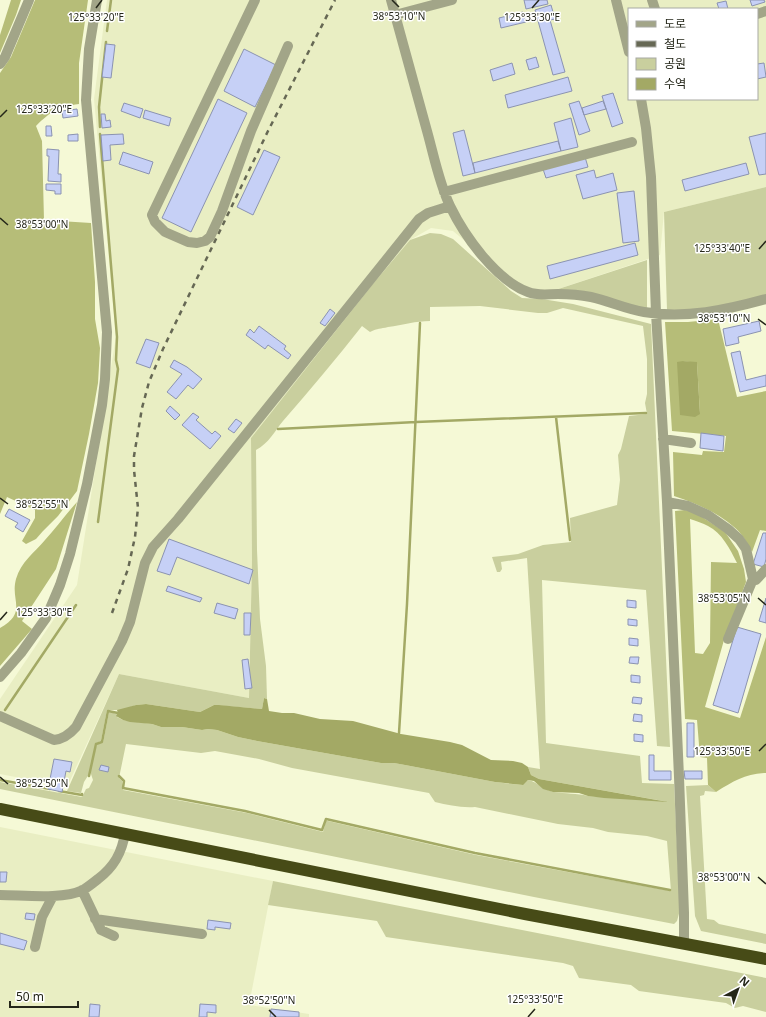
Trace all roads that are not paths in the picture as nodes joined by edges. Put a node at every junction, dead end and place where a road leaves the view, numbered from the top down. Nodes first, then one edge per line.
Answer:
1 (29, 0) edge
2 (97, 0) edge
3 (255, 0) edge
4 (391, 0) edge
5 (452, 0) edge
6 (616, 0) edge
7 (395, 15) junction
8 (288, 46) dead end
9 (628, 48) edge
10 (0, 64) edge
11 (641, 100) edge
12 (632, 142) dead end
13 (444, 192) junction
14 (450, 206) junction
15 (766, 300) edge
16 (656, 314) junction
17 (663, 439) junction
18 (692, 443) dead end
19 (666, 502) junction
20 (766, 569) edge
21 (753, 579) junction
22 (728, 639) dead end
23 (0, 677) edge
24 (0, 716) edge
25 (0, 808) edge
26 (125, 833) junction
27 (82, 890) junction
28 (0, 895) edge
29 (52, 896) junction
30 (95, 920) junction
31 (202, 934) dead end
32 (114, 936) dead end
33 (684, 943) junction
34 (35, 947) dead end
35 (766, 960) edge

1 - 10 street
2 - 23 street
3 - 8 street
4 - 7 street
5 - 7 street
6 - 9 street
7 - 13 street
11 - 16 street
12 - 13 street
13 - 14 street
14 - 16 street
14 - 24 street
15 - 16 street
16 - 17 street
17 - 18 street
17 - 19 street
19 - 21 street
19 - 33 street
20 - 21 street
21 - 22 street
25 - 26 highway
26 - 27 street
26 - 33 highway
27 - 29 street
27 - 30 street
28 - 29 street
29 - 34 street
30 - 31 street
30 - 32 street
33 - 35 highway

